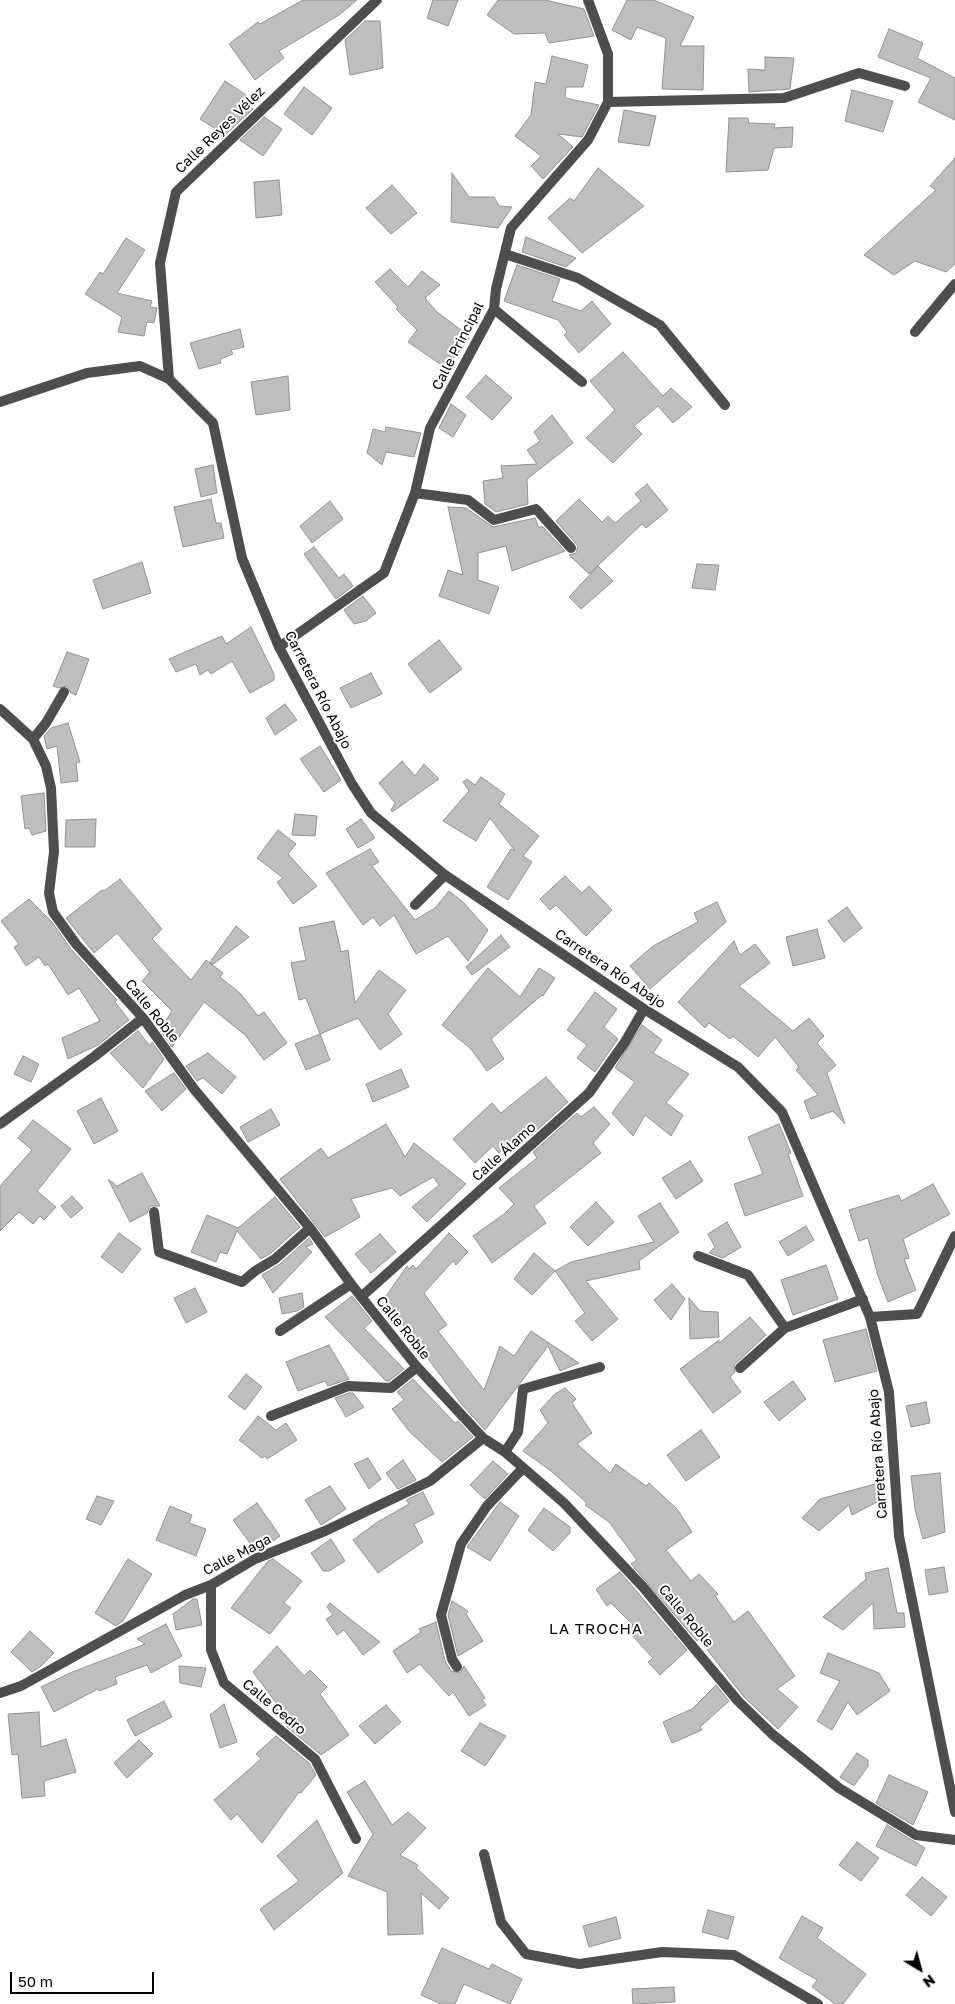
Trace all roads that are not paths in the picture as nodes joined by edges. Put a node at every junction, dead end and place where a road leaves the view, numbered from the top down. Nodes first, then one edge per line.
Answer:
1 (377, 0) edge
2 (588, 0) edge
3 (905, 86) dead end
4 (608, 102) junction
5 (504, 254) junction
6 (955, 284) edge
7 (494, 309) junction
8 (915, 332) dead end
9 (169, 378) junction
10 (582, 382) dead end
11 (0, 402) edge
12 (725, 405) dead end
13 (415, 494) junction
14 (571, 548) dead end
15 (279, 647) junction
16 (64, 692) dead end
17 (0, 709) edge
18 (33, 739) junction
19 (445, 875) junction
20 (416, 905) dead end
21 (644, 1009) junction
22 (143, 1018) junction
23 (0, 1124) edge
24 (154, 1212) dead end
25 (310, 1228) junction
26 (955, 1236) edge
27 (698, 1256) dead end
28 (351, 1284) junction
29 (361, 1297) junction
30 (863, 1298) junction
31 (870, 1317) junction
32 (785, 1328) junction
33 (280, 1330) dead end
34 (600, 1367) dead end
35 (417, 1368) junction
36 (740, 1368) dead end
37 (271, 1416) dead end
38 (483, 1438) junction
39 (505, 1452) junction
40 (523, 1468) junction
41 (212, 1585) junction
42 (457, 1667) dead end
43 (0, 1693) edge
44 (955, 1812) edge
45 (356, 1838) dead end
46 (955, 1840) edge
47 (484, 1854) dead end
48 (818, 2004) edge

1 - 9 street, Calle Reyes Vélez
2 - 4 street, Calle Principal
3 - 4 street
4 - 5 street, Calle Principal
5 - 7 street, Calle Principal
5 - 12 street
6 - 8 street
7 - 10 street
7 - 13 street, Calle Principal
9 - 11 street, Carretera Río Abajo
9 - 15 street, Carretera Río Abajo
13 - 14 street
13 - 15 street, Calle Principal
15 - 19 street, Carretera Río Abajo
16 - 18 street
17 - 18 street, Calle Roble
18 - 22 street, Calle Roble
19 - 20 street
19 - 21 street, Carretera Río Abajo
21 - 29 street, Calle Álamo
21 - 30 street, Carretera Río Abajo
22 - 23 street
22 - 25 street, Calle Roble
24 - 25 street
25 - 28 street, Calle Roble
26 - 31 street
27 - 32 street
28 - 29 street, Calle Roble
28 - 33 street
29 - 35 street, Calle Roble
30 - 31 street, Carretera Río Abajo
30 - 32 street
31 - 44 street, Carretera Río Abajo
32 - 36 street
34 - 39 street
35 - 37 street
35 - 38 street, Calle Roble
38 - 39 street, Calle Roble
38 - 41 street, Calle Maga
39 - 40 street, Calle Roble
40 - 42 street
40 - 46 street, Calle Roble
41 - 43 street, Calle Maga
41 - 45 street, Calle Cedro
47 - 48 street

